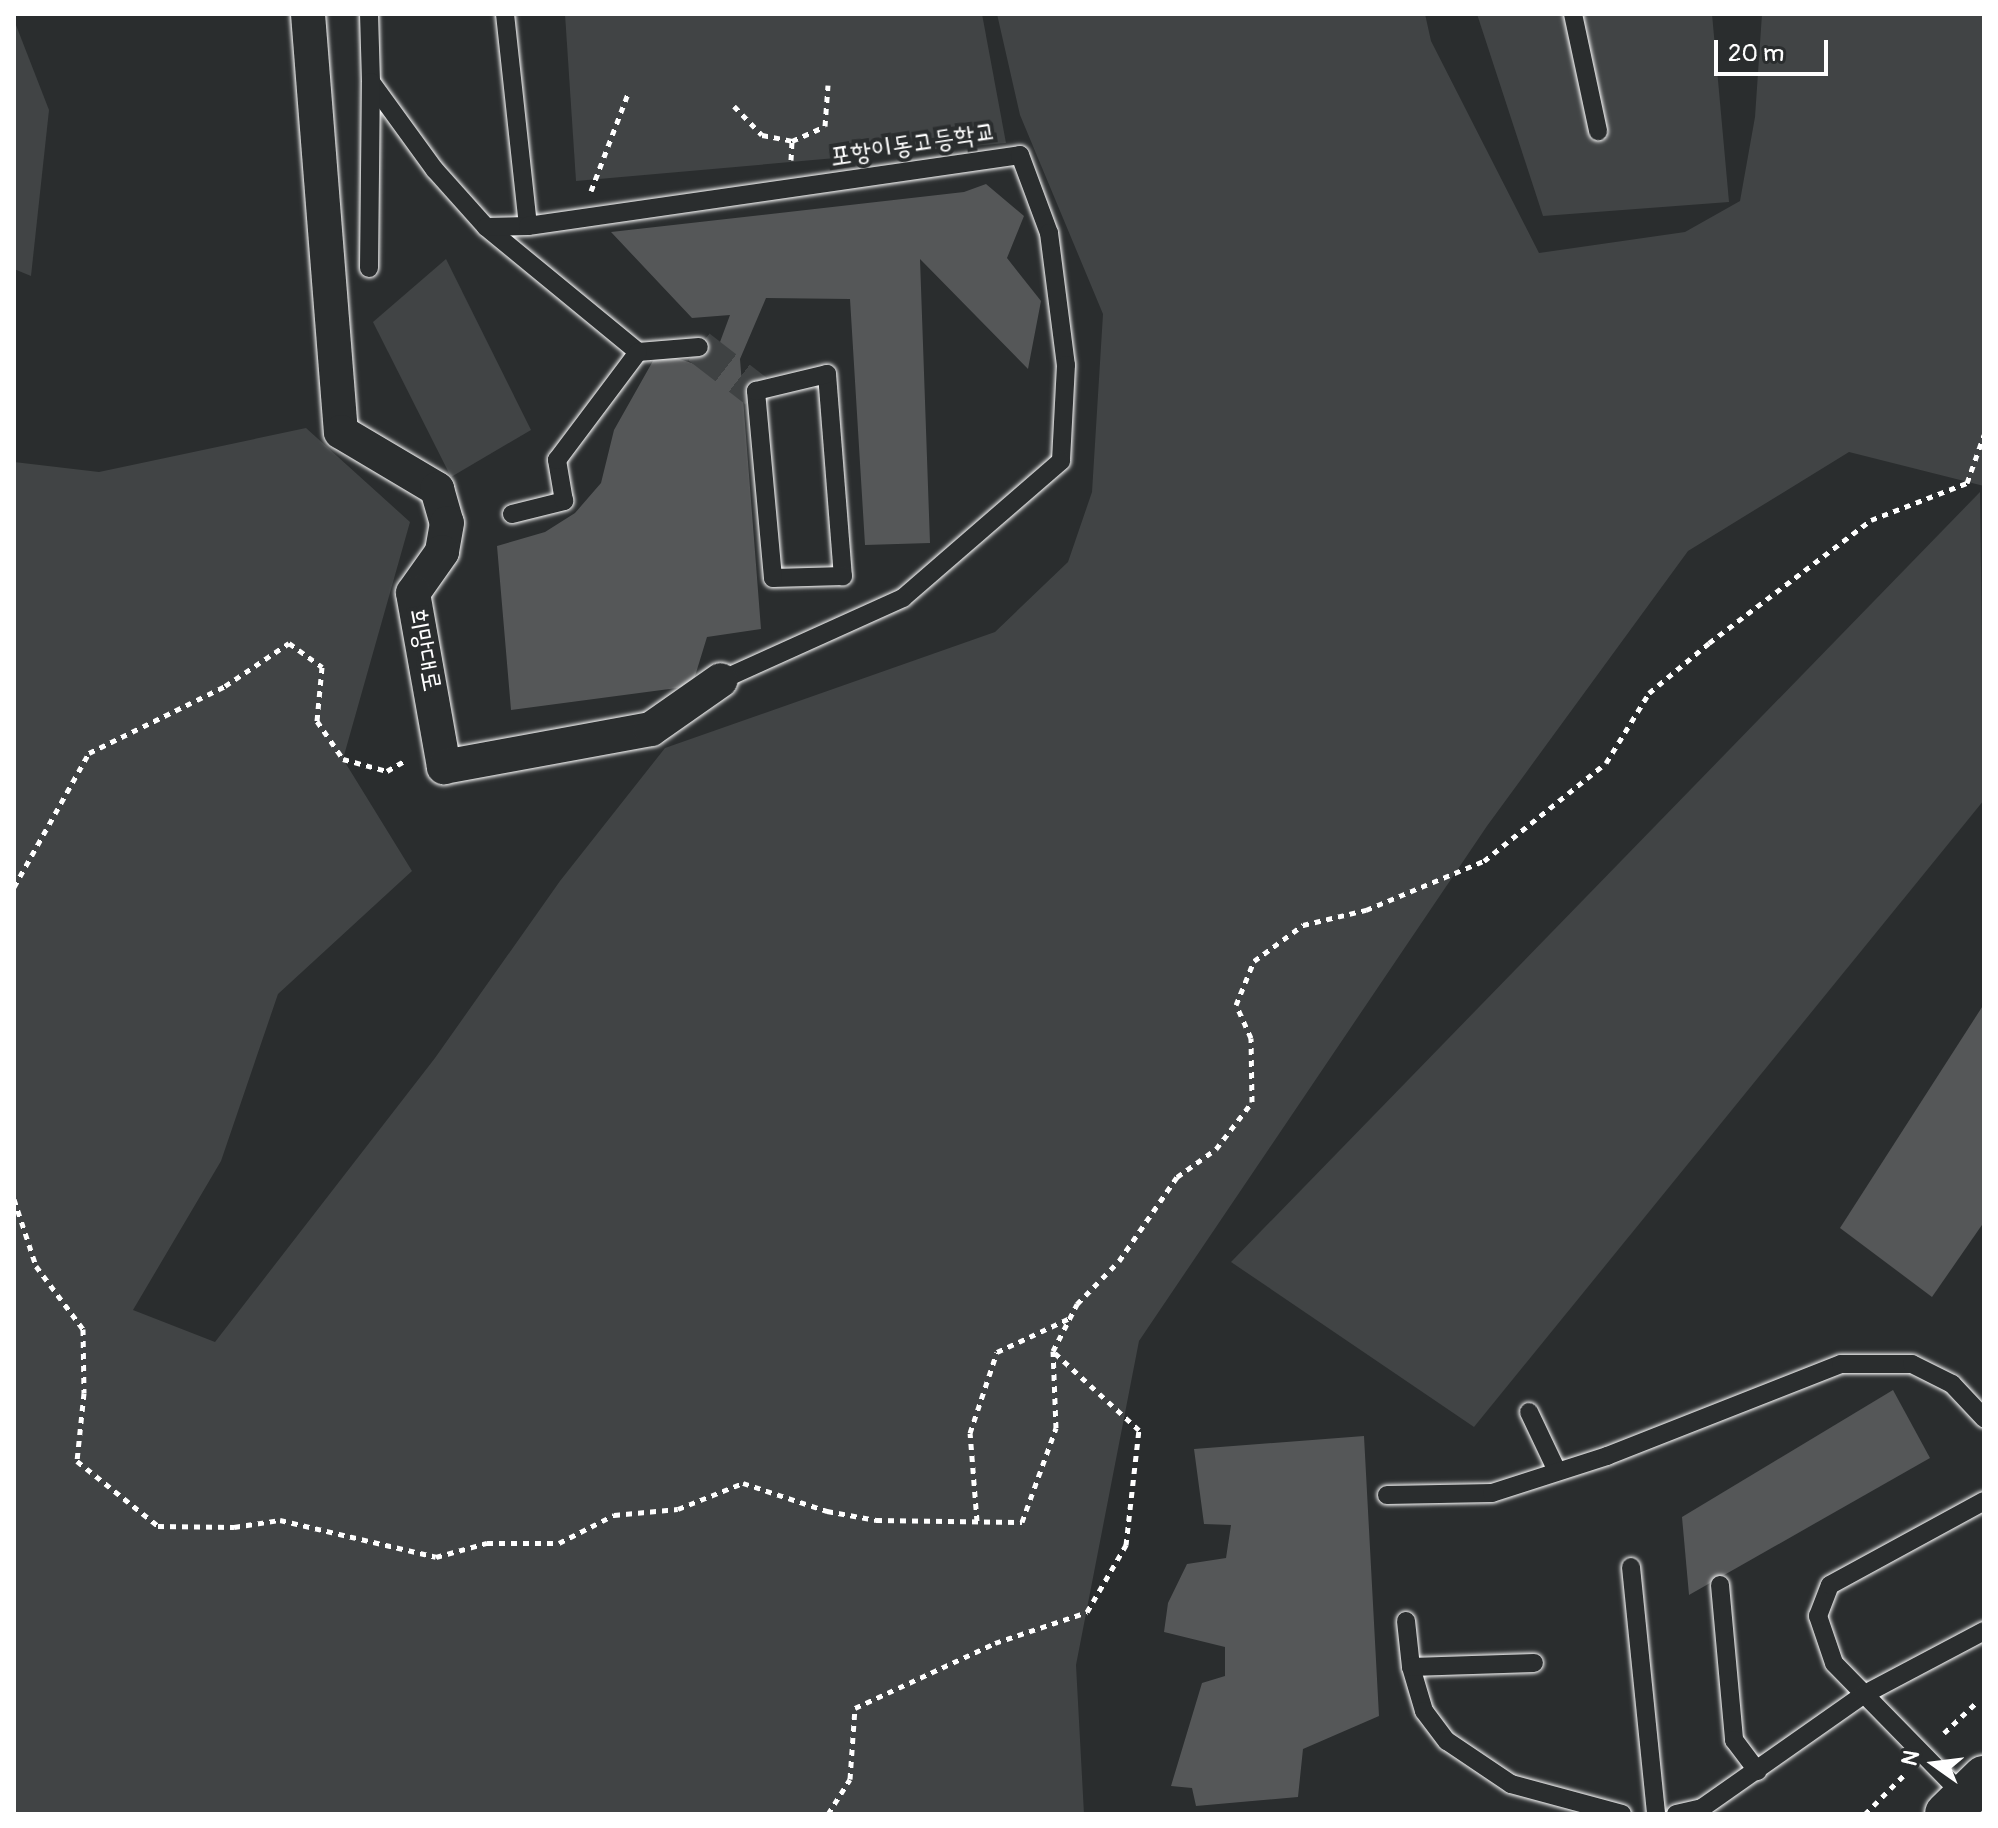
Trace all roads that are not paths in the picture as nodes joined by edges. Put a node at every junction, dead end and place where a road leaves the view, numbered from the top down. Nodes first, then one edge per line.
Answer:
1 (308, 14) edge
2 (369, 14) edge
3 (505, 14) edge
4 (1573, 14) edge
5 (371, 82) junction
6 (1598, 131) dead end
7 (528, 226) junction
8 (486, 227) junction
9 (369, 268) dead end
10 (699, 347) tunnel mouth
11 (638, 352) junction
12 (756, 391) joint
13 (512, 514) dead end
14 (721, 680) joint
15 (1529, 1412) dead end
16 (1984, 1418) edge
17 (1557, 1471) junction
18 (1387, 1495) dead end
19 (1984, 1501) edge
20 (1631, 1567) dead end
21 (1720, 1585) dead end
22 (1406, 1621) dead end
23 (1984, 1631) edge
24 (1534, 1663) dead end
25 (1411, 1667) junction
26 (1863, 1695) junction
27 (1757, 1771) junction
28 (1965, 1796) edge
29 (1622, 1814) edge
30 (1656, 1814) edge
31 (1676, 1814) edge

1 - 14 street, 희망대로
2 - 5 lane
3 - 7 lane
4 - 6 lane
5 - 8 lane
5 - 9 lane
7 - 8 lane, 포항이동고등학교
7 - 14 lane, 포항이동고등학교
8 - 11 lane
10 - 11 lane
11 - 13 lane
12 - 12 lane
15 - 17 lane
16 - 17 lane
17 - 18 lane
19 - 26 lane
20 - 30 lane
21 - 27 lane
22 - 25 lane
23 - 26 lane
24 - 25 lane
25 - 29 lane
26 - 27 lane
26 - 28 lane
27 - 31 lane

